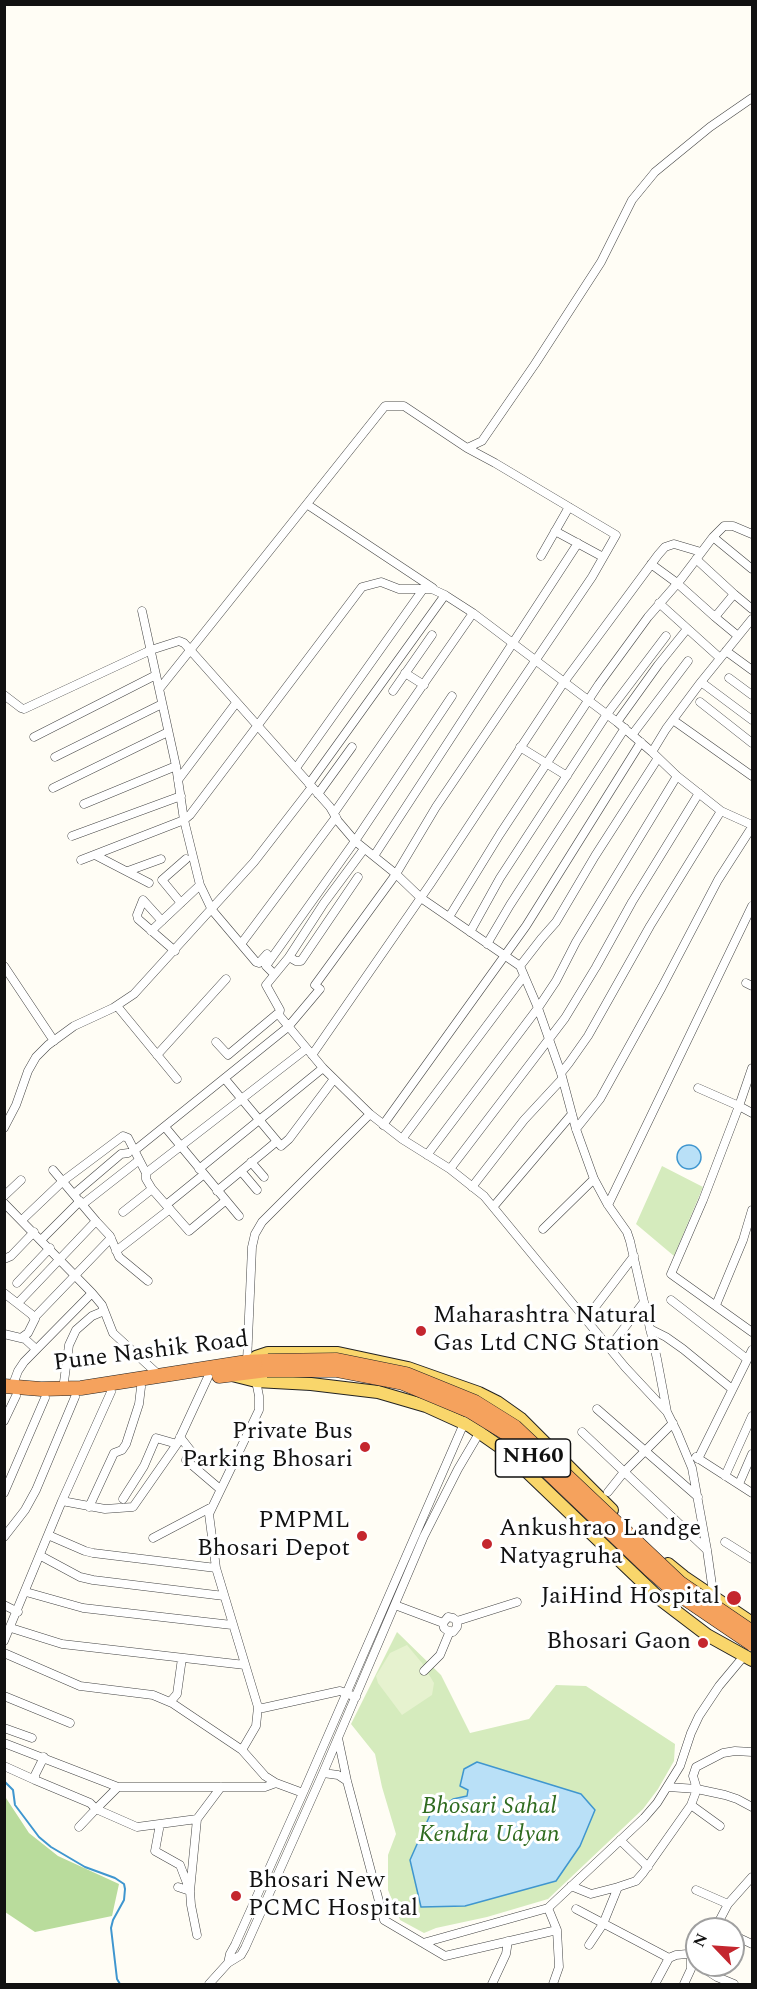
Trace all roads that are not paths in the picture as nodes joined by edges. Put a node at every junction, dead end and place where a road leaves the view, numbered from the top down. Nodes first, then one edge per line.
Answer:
1 (753, 98) edge
2 (467, 448) junction
3 (308, 505) junction
4 (569, 507) junction
5 (555, 531) junction
6 (753, 534) edge
7 (713, 537) junction
8 (578, 543) junction
9 (541, 556) dead end
10 (699, 556) junction
11 (603, 557) junction
12 (651, 564) junction
13 (753, 569) edge
14 (677, 583) junction
15 (424, 588) junction
16 (734, 594) junction
17 (445, 595) junction
18 (659, 603) junction
19 (753, 609) edge
20 (142, 611) dead end
21 (473, 614) junction
22 (715, 617) junction
23 (753, 618) edge
24 (687, 629) junction
25 (432, 635) dead end
26 (666, 636) dead end
27 (738, 636) junction
28 (513, 643) junction
29 (151, 650) junction
30 (190, 651) junction
31 (726, 651) junction
32 (720, 658) junction
33 (536, 660) junction
34 (688, 661) dead end
35 (753, 670) edge
36 (405, 673) junction
37 (156, 675) junction
38 (729, 678) dead end
39 (564, 682) junction
40 (701, 682) junction
41 (424, 685) junction
42 (160, 688) junction
43 (393, 690) dead end
44 (4, 695) edge
45 (753, 695) edge
46 (452, 696) dead end
47 (589, 701) junction
48 (700, 702) dead end
49 (236, 703) junction
50 (162, 704) junction
51 (607, 714) junction
52 (673, 720) junction
53 (753, 720) edge
54 (618, 722) junction
55 (258, 727) junction
56 (625, 728) junction
57 (168, 732) junction
58 (632, 735) junction
59 (34, 737) dead end
60 (641, 742) junction
61 (753, 743) edge
62 (352, 747) dead end
63 (520, 747) junction
64 (655, 755) junction
65 (55, 757) dead end
66 (547, 764) junction
67 (176, 766) junction
68 (296, 768) junction
69 (567, 776) junction
70 (677, 776) junction
71 (753, 776) edge
72 (178, 780) junction
73 (53, 788) dead end
74 (313, 788) junction
75 (699, 793) junction
76 (181, 796) junction
77 (84, 804) dead end
78 (721, 811) junction
79 (335, 815) junction
80 (184, 820) junction
81 (753, 826) edge
82 (72, 836) dead end
83 (355, 841) junction
84 (364, 849) junction
85 (95, 855) junction
86 (374, 856) junction
87 (161, 859) dead end
88 (186, 859) dead end
89 (81, 860) dead end
90 (128, 872) junction
91 (396, 874) junction
92 (358, 877) dead end
93 (149, 882) dead end
94 (200, 885) junction
95 (421, 898) junction
96 (181, 903) junction
97 (753, 906) edge
98 (212, 910) junction
99 (449, 917) junction
100 (162, 921) junction
101 (151, 931) junction
102 (470, 932) junction
103 (241, 944) junction
104 (487, 944) junction
105 (175, 951) junction
106 (267, 954) dead end
107 (504, 955) junction
108 (289, 957) junction
109 (4, 966) edge
110 (520, 966) junction
111 (274, 974) junction
112 (524, 976) junction
113 (225, 979) dead end
114 (117, 1006) junction
115 (538, 1008) junction
116 (279, 1015) junction
117 (288, 1027) junction
118 (549, 1040) junction
119 (54, 1041) junction
120 (216, 1042) dead end
121 (309, 1052) junction
122 (158, 1055) junction
123 (323, 1068) junction
124 (753, 1068) edge
125 (561, 1076) junction
126 (177, 1079) dead end
127 (225, 1079) junction
128 (334, 1079) junction
129 (698, 1088) dead end
130 (242, 1099) junction
131 (739, 1106) junction
132 (753, 1113) edge
133 (370, 1114) junction
134 (572, 1114) junction
135 (259, 1121) junction
136 (384, 1125) junction
137 (165, 1127) junction
138 (4, 1128) edge
139 (576, 1128) junction
140 (402, 1139) junction
141 (276, 1142) junction
142 (181, 1148) junction
143 (131, 1152) junction
144 (427, 1155) junction
145 (138, 1161) junction
146 (251, 1162) junction
147 (450, 1169) junction
148 (53, 1170) dead end
149 (241, 1171) junction
150 (201, 1172) junction
151 (146, 1173) junction
152 (264, 1177) dead end
153 (594, 1179) junction
154 (21, 1180) dead end
155 (63, 1181) junction
156 (472, 1187) junction
157 (152, 1189) junction
158 (257, 1190) dead end
159 (217, 1191) junction
160 (74, 1194) junction
161 (4, 1196) edge
162 (225, 1201) junction
163 (82, 1203) junction
164 (5, 1205) edge
165 (608, 1205) junction
166 (494, 1206) junction
167 (168, 1207) junction
168 (753, 1210) edge
169 (123, 1212) dead end
170 (239, 1216) dead end
171 (22, 1220) junction
172 (96, 1221) junction
173 (543, 1229) dead end
174 (34, 1232) junction
175 (111, 1238) junction
176 (41, 1240) junction
177 (50, 1248) junction
178 (116, 1251) junction
179 (634, 1256) junction
180 (59, 1258) junction
181 (4, 1259) edge
182 (75, 1275) junction
183 (148, 1281) dead end
184 (17, 1283) dead end
185 (4, 1293) edge
186 (92, 1293) junction
187 (671, 1300) dead end
188 (644, 1302) junction
189 (18, 1303) junction
190 (716, 1305) junction
191 (104, 1311) junction
192 (34, 1318) junction
193 (586, 1319) junction
194 (650, 1329) junction
195 (753, 1332) edge
196 (4, 1334) edge
197 (21, 1338) junction
198 (609, 1348) junction
199 (36, 1349) junction
200 (753, 1350) edge
201 (747, 1359) junction
202 (249, 1362) junction
203 (267, 1366) junction
204 (230, 1374) junction
205 (160, 1376) junction
206 (208, 1377) junction
207 (256, 1381) junction
208 (141, 1387) junction
209 (63, 1389) junction
210 (732, 1389) junction
211 (9, 1391) edge
212 (111, 1392) junction
213 (479, 1393) junction
214 (75, 1397) junction
215 (45, 1398) junction
216 (497, 1402) junction
217 (597, 1409) dead end
218 (667, 1412) junction
219 (753, 1416) edge
220 (4, 1422) edge
221 (464, 1423) junction
222 (673, 1423) junction
223 (582, 1432) dead end
224 (480, 1433) junction
225 (178, 1440) junction
226 (645, 1450) junction
227 (685, 1450) junction
228 (753, 1454) edge
229 (698, 1459) junction
230 (624, 1472) junction
231 (725, 1476) junction
232 (739, 1484) junction
233 (220, 1489) junction
234 (4, 1492) edge
235 (753, 1493) edge
236 (604, 1495) junction
237 (698, 1497) junction
238 (123, 1499) dead end
239 (62, 1501) junction
240 (89, 1507) junction
241 (210, 1508) junction
242 (578, 1521) junction
243 (48, 1535) junction
244 (4, 1537) edge
245 (153, 1538) dead end
246 (725, 1542) dead end
247 (707, 1550) junction
248 (41, 1556) junction
249 (753, 1559) edge
250 (216, 1568) junction
251 (26, 1592) junction
252 (224, 1596) junction
253 (714, 1598) junction
254 (517, 1602) dead end
255 (4, 1605) edge
256 (395, 1605) junction
257 (18, 1612) junction
258 (457, 1621) junction
259 (443, 1623) junction
260 (753, 1623) edge
261 (232, 1625) junction
262 (11, 1628) junction
263 (450, 1631) junction
264 (753, 1632) edge
265 (715, 1640) junction
266 (4, 1641) edge
267 (4, 1653) edge
268 (750, 1653) edge
269 (182, 1658) junction
270 (245, 1665) junction
271 (424, 1671) dead end
272 (346, 1693) junction
273 (4, 1696) edge
274 (356, 1697) junction
275 (170, 1702) junction
276 (258, 1707) junction
277 (70, 1723) dead end
278 (4, 1728) edge
279 (32, 1737) dead end
280 (338, 1738) junction
281 (4, 1743) edge
282 (324, 1744) junction
283 (334, 1748) junction
284 (242, 1750) junction
285 (753, 1752) edge
286 (44, 1757) junction
287 (316, 1763) junction
288 (681, 1763) junction
289 (4, 1766) edge
290 (696, 1767) junction
291 (325, 1770) junction
292 (35, 1780) junction
293 (347, 1781) junction
294 (276, 1783) junction
295 (118, 1787) junction
296 (221, 1787) junction
297 (668, 1787) junction
298 (697, 1789) junction
299 (303, 1793) junction
300 (691, 1805) junction
301 (753, 1807) edge
302 (96, 1809) junction
303 (197, 1818) junction
304 (160, 1824) junction
305 (720, 1826) dead end
306 (79, 1827) dead end
307 (620, 1840) junction
308 (648, 1867) junction
309 (753, 1877) edge
310 (571, 1886) junction
311 (177, 1887) dead end
312 (618, 1887) junction
313 (696, 1890) dead end
314 (190, 1891) junction
315 (728, 1904) junction
316 (548, 1908) junction
317 (576, 1909) dead end
318 (722, 1917) edge
319 (603, 1924) junction
320 (557, 1930) junction
321 (197, 1935) dead end
322 (508, 1941) junction
323 (423, 1943) junction
324 (590, 1945) dead end
325 (685, 1954) edge
326 (669, 1958) junction
327 (228, 1963) junction
328 (717, 1977) edge
329 (209, 1984) edge
330 (492, 1984) edge
331 (553, 1984) edge
332 (655, 1984) edge
333 (734, 1984) edge

1 - 2 street
2 - 3 street
2 - 4 street
3 - 17 street
3 - 30 street
4 - 5 street
4 - 11 street
5 - 8 street
5 - 9 street
6 - 7 street
7 - 10 street
7 - 13 street
8 - 11 street
8 - 28 street
10 - 12 street
10 - 14 street
10 - 16 street
11 - 33 street
12 - 14 street
12 - 39 street
14 - 18 street
14 - 22 street
15 - 17 street
15 - 55 street
15 - 68 street
16 - 19 street
16 - 22 street
17 - 21 street
17 - 74 street
18 - 24 street
18 - 47 street
20 - 29 street
21 - 28 street
21 - 41 street
22 - 27 street
23 - 27 street
24 - 32 street
24 - 54 street
25 - 36 street
26 - 51 street
27 - 31 street
28 - 33 street
28 - 86 street
29 - 30 street
29 - 37 street
29 - 44 street
30 - 42 street
30 - 49 street
31 - 32 street
31 - 35 street
32 - 40 street
33 - 39 street
33 - 91 street
34 - 58 street
36 - 41 street
36 - 43 street
37 - 42 street
37 - 59 street
38 - 45 street
39 - 47 street
39 - 63 street
40 - 52 street
40 - 53 street
41 - 79 street
42 - 50 street
46 - 83 street
47 - 51 street
47 - 66 street
48 - 61 street
49 - 55 street
49 - 72 street
50 - 57 street
50 - 65 street
51 - 54 street
51 - 69 street
52 - 64 street
52 - 71 street
54 - 56 street
55 - 68 street
55 - 80 street
56 - 58 street
56 - 104 street
57 - 67 street
57 - 73 street
58 - 60 street
60 - 64 street
60 - 107 street
62 - 74 street
63 - 66 street
63 - 95 street
64 - 70 street
64 - 110 street
66 - 69 street
66 - 99 street
67 - 72 street
67 - 77 street
68 - 74 street
69 - 102 street
70 - 75 street
70 - 115 street
72 - 76 street
74 - 79 street
74 - 98 street
75 - 78 street
75 - 118 street
76 - 80 street
76 - 82 street
78 - 81 street
78 - 125 street
79 - 83 street
79 - 103 street
80 - 85 street
80 - 94 street
81 - 139 street
83 - 84 street
83 - 111 street
84 - 86 street
84 - 108 street
85 - 89 street
85 - 90 street
86 - 91 street
87 - 90 street
88 - 96 street
90 - 93 street
91 - 95 street
91 - 117 street
92 - 108 street
94 - 96 street
94 - 98 street
95 - 99 street
95 - 121 street
96 - 100 street
97 - 165 street
98 - 103 street
98 - 105 street
99 - 102 street
100 - 101 street
100 - 101 street
101 - 105 street
102 - 104 street
103 - 106 street
104 - 107 street
105 - 114 street
107 - 110 street
107 - 136 street
108 - 111 street
109 - 119 street
110 - 112 street
111 - 116 street
112 - 115 street
112 - 140 street
113 - 122 street
114 - 119 street
114 - 122 street
115 - 118 street
115 - 144 street
116 - 117 street
116 - 120 street
117 - 121 street
117 - 127 street
118 - 125 street
118 - 147 street
119 - 138 street
121 - 123 street
121 - 130 street
122 - 126 street
123 - 128 street
123 - 135 street
124 - 131 street
125 - 134 street
125 - 156 street
127 - 130 street
127 - 137 street
128 - 133 street
128 - 141 street
129 - 131 street
130 - 135 street
130 - 142 street
131 - 132 street
131 - 190 street
133 - 136 street
133 - 202 street
134 - 139 street
134 - 166 street
135 - 141 street
135 - 150 street
136 - 140 street
137 - 142 street
137 - 143 street
139 - 153 street
140 - 144 street
141 - 146 street
142 - 150 street
142 - 151 street
143 - 145 street
143 - 155 street
143 - 160 street
144 - 147 street
145 - 151 street
145 - 163 street
146 - 149 street
146 - 152 street
147 - 156 street
148 - 155 street
149 - 158 street
149 - 159 street
150 - 159 street
150 - 167 street
151 - 157 street
153 - 165 street
153 - 173 street
154 - 161 street
155 - 160 street
155 - 171 street
156 - 166 street
157 - 167 street
157 - 169 street
159 - 162 street
160 - 163 street
162 - 167 street
162 - 170 street
163 - 172 street
163 - 176 street
164 - 171 street
165 - 179 street
166 - 193 street
167 - 178 street
168 - 190 street
171 - 174 street
172 - 175 street
172 - 180 street
174 - 176 street
174 - 181 street
175 - 178 street
175 - 182 street
176 - 177 street
177 - 180 street
177 - 184 street
178 - 183 street
179 - 188 street
179 - 193 street
180 - 182 street
180 - 189 street
182 - 186 street
182 - 192 street
185 - 189 street
186 - 191 street
186 - 199 street
187 - 201 street
188 - 194 street
188 - 198 street
189 - 192 street
190 - 195 street
191 - 205 street
191 - 209 street
192 - 197 street
193 - 198 street
194 - 210 street
194 - 218 street
196 - 197 street
197 - 199 street
198 - 218 street
199 - 211 street
200 - 201 street
201 - 210 street
202 - 203 highway, Pune Nashik Road / NH60
202 - 205 highway, Pune Nashik Road / NH60
202 - 213 main road
203 - 204 highway, Pune Nashik Road / NH60
203 - 264 highway, NH60, bridge
203 - 268 highway, NH60, bridge
204 - 206 highway, Pune Nashik Road / NH60
204 - 207 main road
205 - 209 highway, Pune Nashik Road / NH60
206 - 208 highway, Pune Nashik Road / NH60
206 - 225 street
207 - 221 main road
207 - 233 street
208 - 212 highway, Pune Nashik Road / NH60
208 - 240 street
209 - 211 highway, Pune Nashik Road / NH60
210 - 229 street
211 - 215 highway, Pune Nashik Road / NH60
211 - 220 street
212 - 214 highway, Pune Nashik Road / NH60
212 - 239 street
213 - 216 main road
213 - 221 street
214 - 215 highway, Pune Nashik Road / NH60
214 - 244 street
215 - 234 street
216 - 224 street
216 - 236 main road
217 - 226 street
218 - 222 street
219 - 231 street
221 - 224 main road
221 - 272 street
222 - 226 street
222 - 227 street
223 - 230 street
224 - 242 main road
224 - 256 street
225 - 233 street
225 - 238 street
225 - 240 street
226 - 230 street
226 - 237 street
227 - 229 street
227 - 237 street
228 - 232 street
229 - 231 street
230 - 236 street
230 - 247 street
231 - 232 street
232 - 235 street
233 - 241 street
236 - 242 main road
236 - 253 main road
237 - 247 street
239 - 240 street
239 - 243 street
241 - 245 street
241 - 250 street
242 - 265 main road
243 - 248 street
243 - 250 street
246 - 249 street
247 - 253 street
248 - 251 street
248 - 252 street
250 - 252 street
251 - 257 street
251 - 261 street
252 - 261 street
253 - 260 main road
253 - 265 street
254 - 258 street
255 - 257 street
256 - 259 street
256 - 274 street
257 - 262 street
258 - 259 street
258 - 263 street
259 - 263 street
261 - 270 street
262 - 266 street
262 - 269 street
263 - 271 street
265 - 268 main road
267 - 275 street
268 - 288 street
269 - 270 street
269 - 275 street
270 - 276 street
272 - 274 street
272 - 276 street
272 - 282 street
273 - 277 street
274 - 280 street
275 - 284 street
276 - 284 street
278 - 279 street
280 - 283 street
280 - 293 street
281 - 286 street
282 - 283 street
282 - 287 street
283 - 291 street
284 - 294 street
285 - 290 street
286 - 292 street
286 - 295 street
287 - 291 street
287 - 299 street
288 - 290 street
288 - 297 street
289 - 292 street
290 - 298 street
291 - 293 street
291 - 327 street
292 - 302 street
293 - 323 street
294 - 296 street
294 - 299 street
295 - 296 street
295 - 302 street
296 - 303 street
297 - 298 street
297 - 307 street
298 - 300 street
298 - 301 street
299 - 327 street
300 - 305 street
300 - 308 street
302 - 304 street
302 - 306 street
303 - 304 street
303 - 314 street
304 - 314 street
307 - 308 street
307 - 310 street
308 - 312 street
309 - 315 street
310 - 312 street
310 - 316 street
311 - 314 street
312 - 319 street
313 - 315 street
314 - 321 street
315 - 318 street
316 - 320 street
316 - 323 street
317 - 319 street
319 - 324 street
319 - 326 street
320 - 322 street
320 - 331 street
322 - 323 street
322 - 330 street
325 - 326 street
326 - 332 street
327 - 329 street
328 - 333 street

